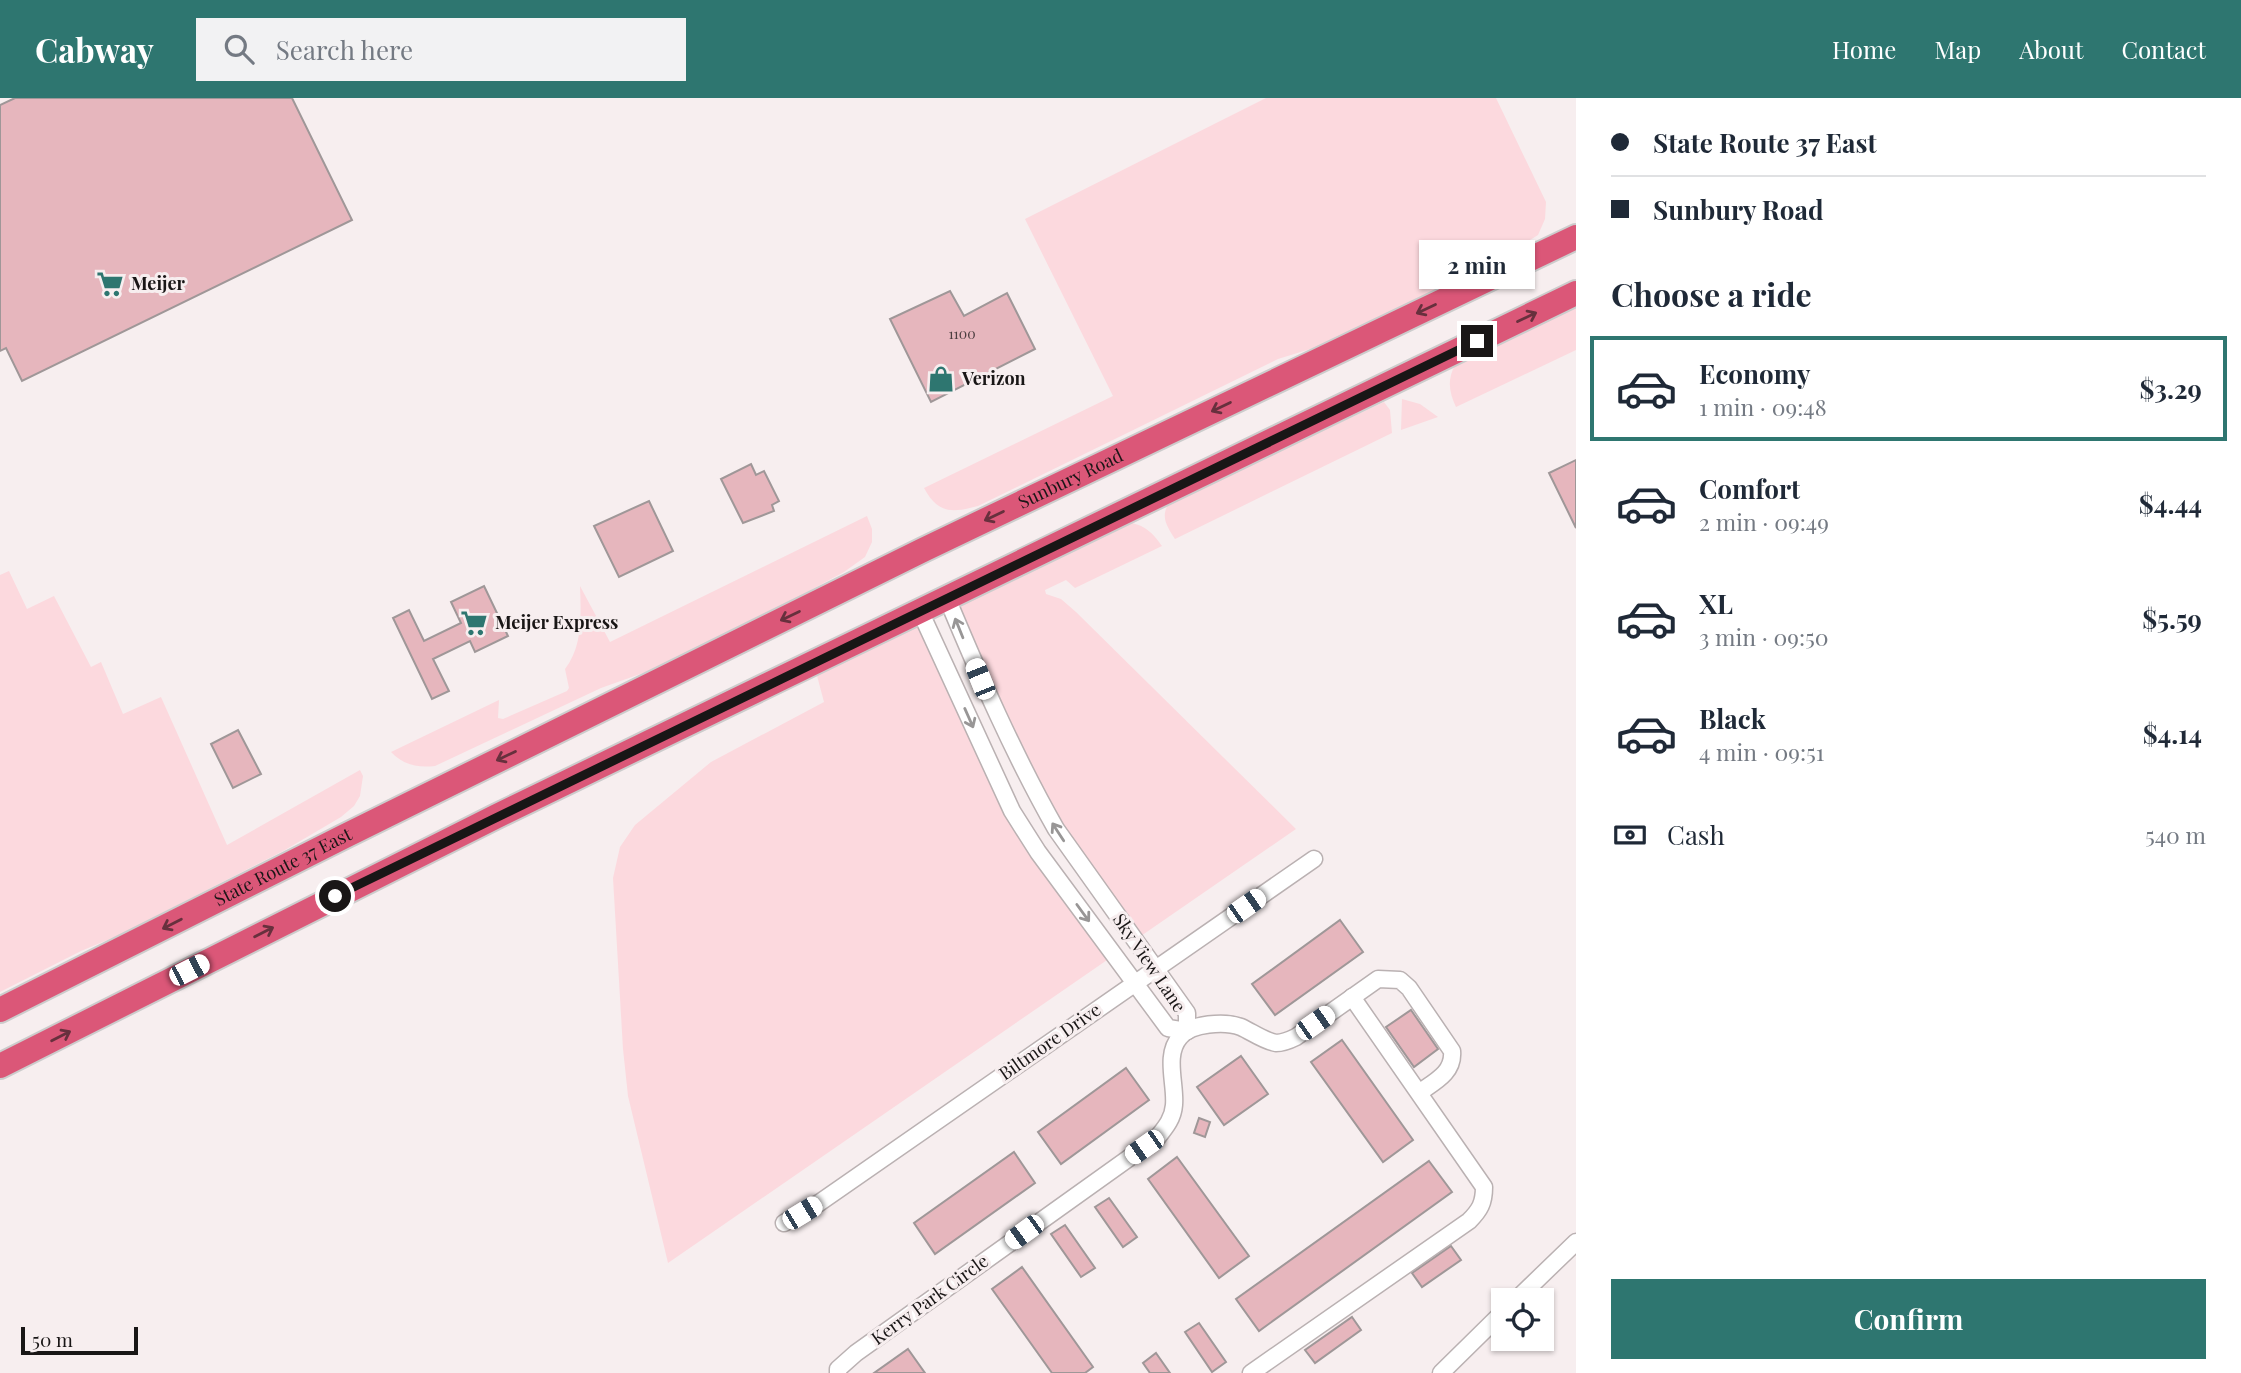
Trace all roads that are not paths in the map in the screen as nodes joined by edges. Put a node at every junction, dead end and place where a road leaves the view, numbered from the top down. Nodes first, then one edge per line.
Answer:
1 (1576, 236) edge
2 (1576, 293) edge
3 (947, 598) junction
4 (920, 611) junction
5 (567, 726) joint
6 (1314, 859) dead end
7 (1155, 969) junction
8 (1135, 984) junction
9 (1352, 996) junction
10 (0, 1010) edge
11 (1187, 1031) junction
12 (0, 1066) edge
13 (1420, 1092) junction
14 (785, 1223) dead end
15 (1576, 1242) edge
16 (1528, 1288) edge
17 (1491, 1324) edge
18 (838, 1373) edge
19 (1251, 1373) edge
20 (1441, 1373) edge

1 -> 5 highway, Sunbury Road
3 -> 2 highway
3 - 4 highway
7 -> 3 street, Sky View Lane
4 -> 8 street, Sky View Lane
12 -> 4 highway
5 -> 10 highway, State Route 37 East
6 - 7 street, Biltmore Drive
7 - 8 street, Biltmore Drive
7 - 11 street, Sky View Lane
8 - 11 street, Sky View Lane
8 - 14 street, Biltmore Drive
9 - 11 street
9 - 13 street
9 - 13 street
11 - 18 street, Kerry Park Circle
13 - 19 street
15 - 16 street
17 - 20 street

